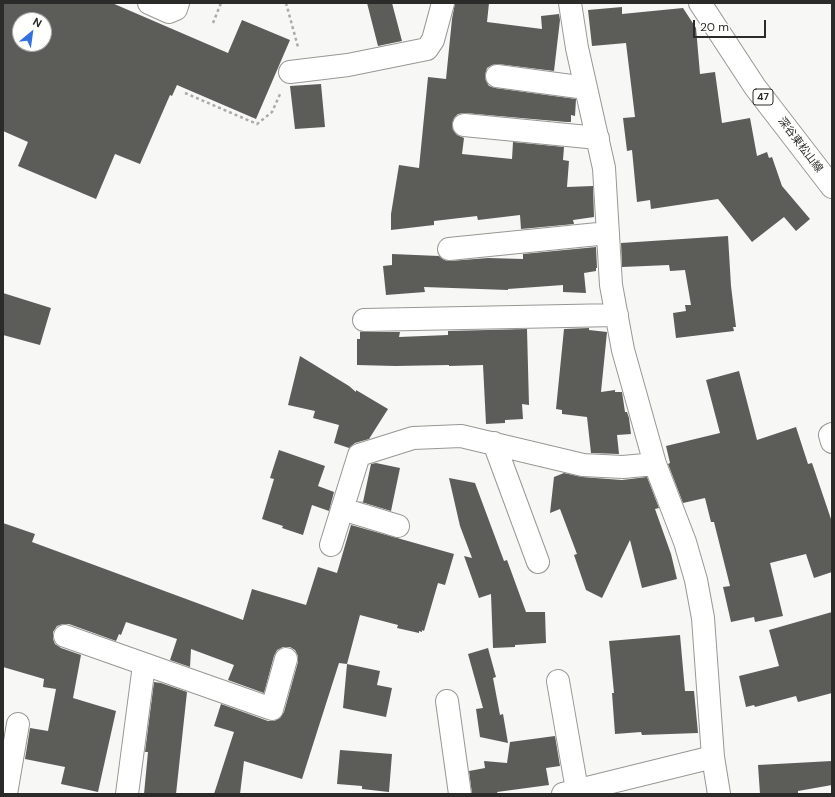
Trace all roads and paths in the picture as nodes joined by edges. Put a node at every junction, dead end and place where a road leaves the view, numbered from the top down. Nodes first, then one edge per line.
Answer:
1 (149, 3) edge
2 (178, 3) edge
3 (221, 3) edge
4 (286, 3) edge
5 (443, 3) edge
6 (570, 3) edge
7 (700, 3) edge
8 (213, 23) dead end
9 (290, 72) junction
10 (497, 76) dead end
11 (586, 88) junction
12 (185, 93) dead end
13 (464, 125) dead end
14 (598, 138) junction
15 (832, 188) edge
16 (608, 233) junction
17 (449, 249) dead end
18 (617, 315) junction
19 (364, 320) dead end
20 (832, 434) edge
21 (832, 442) edge
22 (494, 443) junction
23 (655, 464) junction
24 (342, 509) junction
25 (398, 526) dead end
26 (331, 545) dead end
27 (538, 562) dead end
28 (65, 636) dead end
29 (286, 660) dead end
30 (144, 665) junction
31 (558, 681) dead end
32 (447, 701) dead end
33 (18, 724) dead end
34 (713, 756) junction
35 (570, 792) edge
36 (6, 794) edge
37 (127, 794) edge
38 (460, 794) edge
39 (719, 794) edge

1 - 2 street
3 - 8 path
4 - 9 path
5 - 9 street
6 - 11 street
7 - 15 street, 深谷東松山線 / 47
9 - 12 path
10 - 11 street
11 - 14 street
13 - 14 street
14 - 16 street
16 - 17 street
16 - 18 street
18 - 19 street
18 - 23 street
20 - 21 street
22 - 23 street
22 - 24 street
22 - 27 street
23 - 34 street
24 - 25 street
24 - 26 street
28 - 30 street
29 - 30 street
30 - 37 street
31 - 35 street
32 - 38 street
33 - 36 street
34 - 35 street
34 - 39 street

